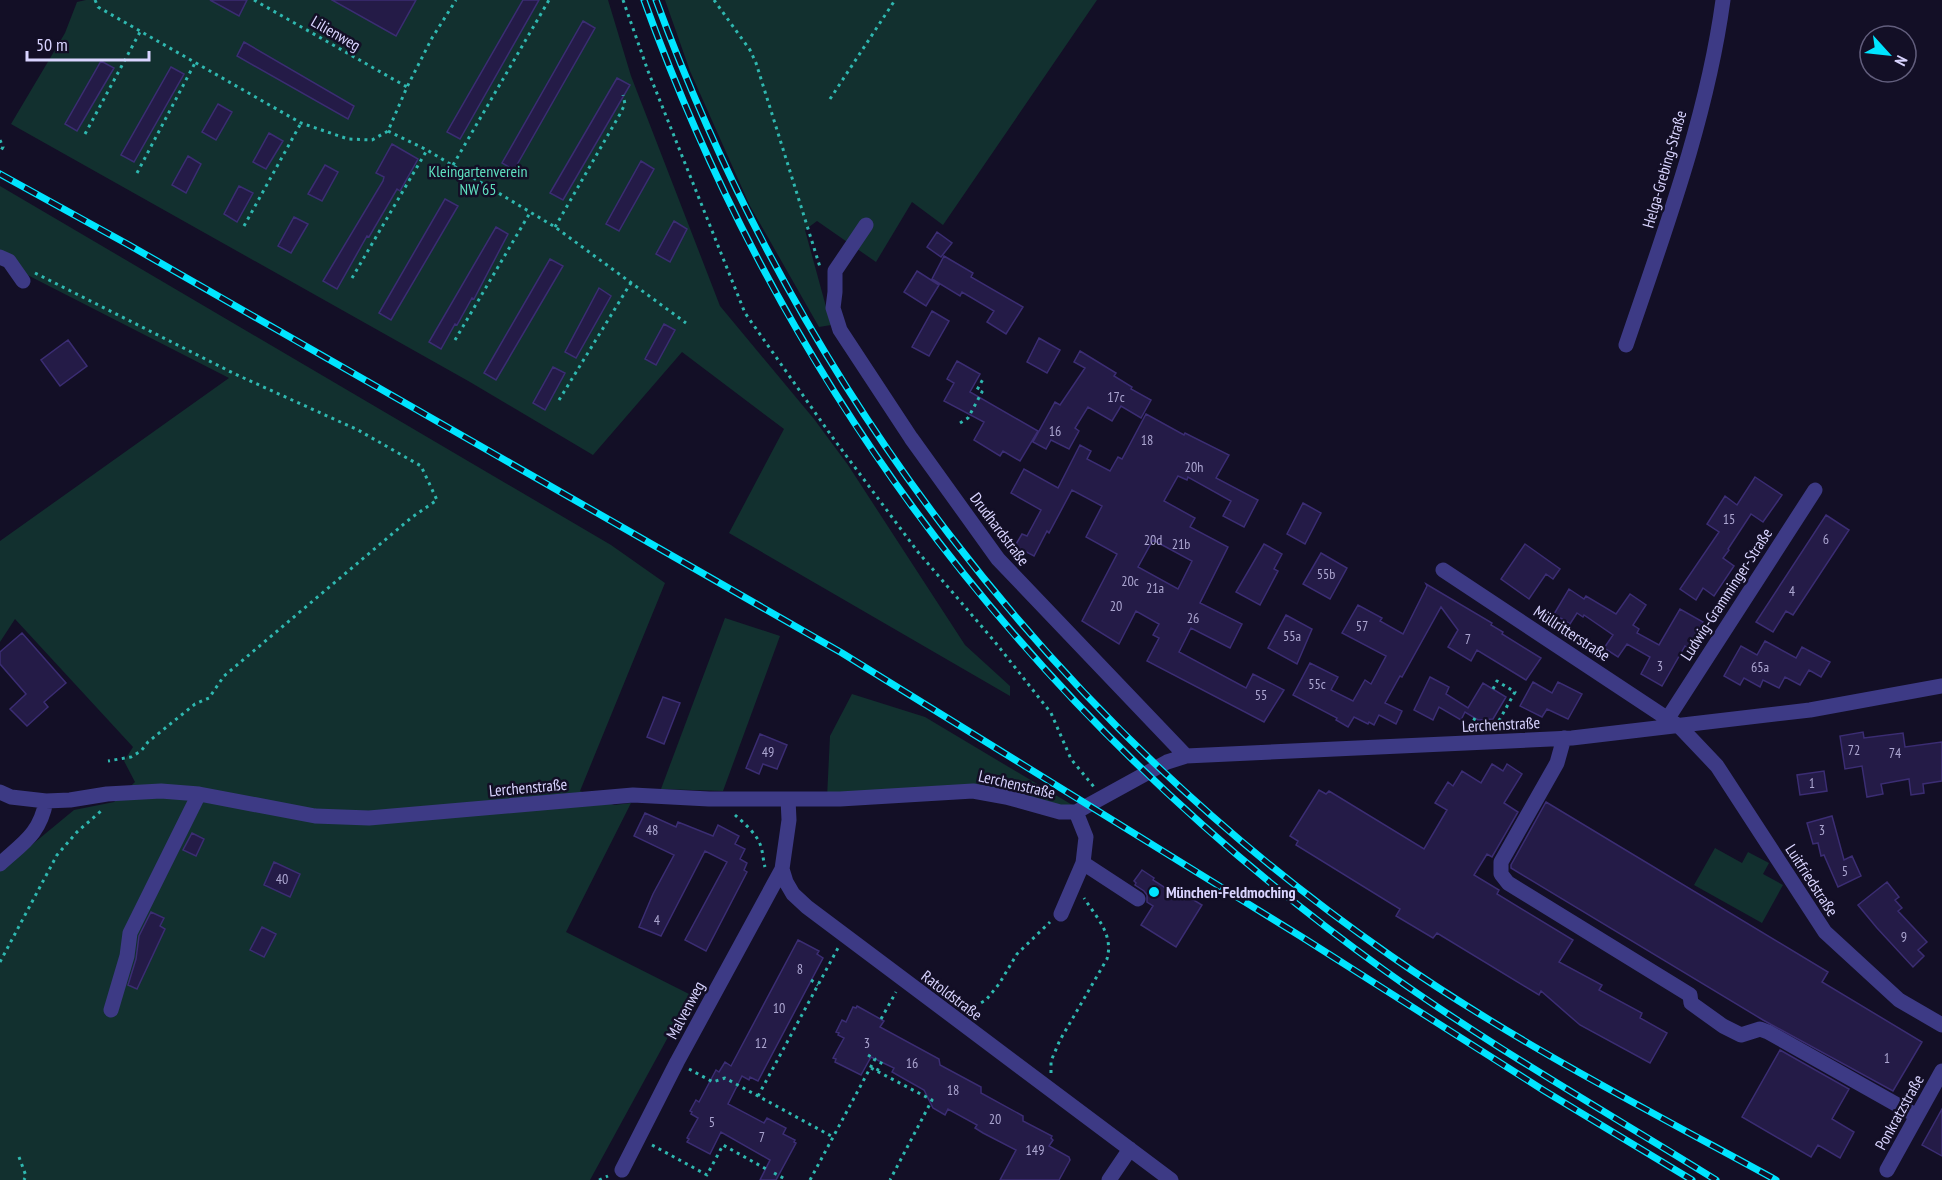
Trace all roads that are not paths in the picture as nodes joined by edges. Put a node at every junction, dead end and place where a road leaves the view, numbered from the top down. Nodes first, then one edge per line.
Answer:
1 (1723, 0) edge
2 (866, 225) dead end
3 (5, 259) edge
4 (23, 281) dead end
5 (1626, 345) dead end
6 (1815, 490) dead end
7 (1443, 570) dead end
8 (1942, 686) edge
9 (1674, 722) junction
10 (1564, 738) junction
11 (1186, 756) junction
12 (0, 792) edge
13 (199, 794) junction
14 (788, 799) junction
15 (46, 801) junction
16 (1076, 812) junction
17 (1083, 863) junction
18 (0, 864) edge
19 (782, 869) junction
20 (1138, 899) dead end
21 (1061, 914) road end
22 (111, 1010) dead end
23 (1942, 1025) edge
24 (1942, 1071) edge
25 (1917, 1116) junction
26 (1130, 1149) junction
27 (622, 1170) dead end
28 (1887, 1170) dead end
29 (1109, 1180) edge
30 (1171, 1180) edge

1 - 5 street, Helga-Grebing-Straße
2 - 11 street, Drudhardstraße
3 - 4 street
6 - 9 street, Ludwig-Gramminger-Straße
7 - 9 street, Müllritterstraße
8 - 9 street, Lerchenstraße
9 - 10 street, Lerchenstraße
9 - 23 street, Luitfriedstraße
10 - 11 street, Lerchenstraße
10 - 25 street
11 - 16 street, Lerchenstraße
12 - 15 street, Lerchenstraße
13 - 14 street, Lerchenstraße
13 - 15 street, Lerchenstraße
13 - 22 street
14 - 16 street, Lerchenstraße
14 - 19 street
15 - 18 street
16 - 17 street
17 - 20 street
17 - 21 street
19 - 26 street, Ratoldstraße
19 - 27 street, Malvenweg
24 - 25 street, Ponkratzstraße
25 - 28 street, Ponkratzstraße
26 - 29 street
26 - 30 street, Ratoldstraße

